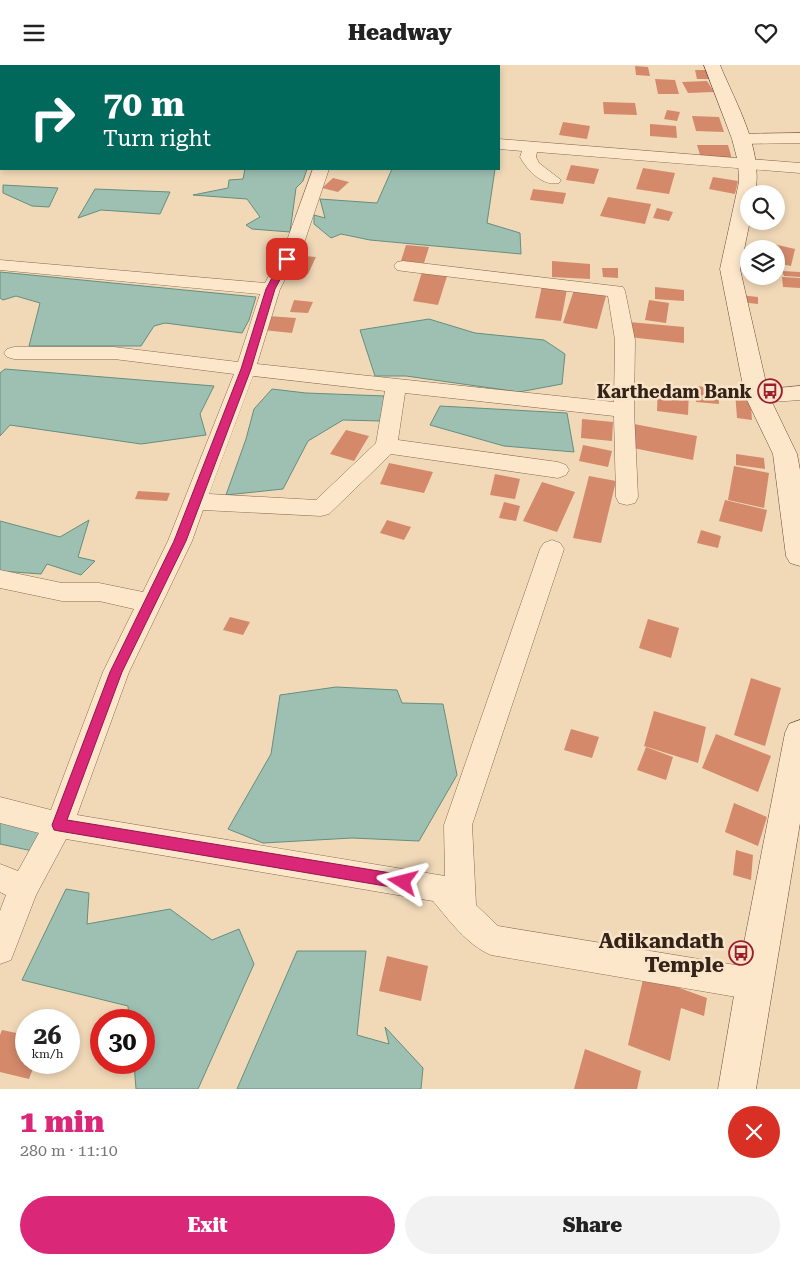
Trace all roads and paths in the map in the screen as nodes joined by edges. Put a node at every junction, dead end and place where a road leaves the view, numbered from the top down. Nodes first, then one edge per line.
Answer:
1 (712, 65) edge
2 (800, 138) edge
3 (741, 139) junction
4 (500, 144) edge
5 (531, 146) junction
6 (747, 162) junction
7 (800, 167) edge
8 (321, 170) edge
9 (553, 180) dead end
10 (0, 265) edge
11 (403, 266) dead end
12 (271, 289) junction
13 (14, 353) dead end
14 (246, 369) junction
15 (396, 385) junction
16 (800, 393) edge
17 (757, 396) junction
18 (624, 410) junction
19 (386, 446) junction
20 (558, 470) dead end
21 (627, 497) dead end
22 (195, 501) junction
23 (552, 549) dead end
24 (800, 556) edge
25 (0, 579) edge
26 (149, 603) junction
27 (800, 733) edge
28 (0, 811) edge
29 (59, 825) junction
30 (12, 883) edge
31 (461, 912) junction
32 (0, 949) edge
33 (754, 984) junction
34 (737, 1089) edge

1 - 3 main road
2 - 3 street
3 - 6 main road
4 - 5 street
5 - 6 street
5 - 9 street
6 - 7 street
6 - 17 main road
8 - 12 street
10 - 12 street
11 - 18 street
12 - 14 street
13 - 14 street
14 - 15 street
14 - 22 street
15 - 18 street
15 - 19 street
16 - 17 street
17 - 24 main road
18 - 21 street
19 - 20 street
19 - 22 street
22 - 26 street
23 - 31 street
25 - 26 street
26 - 29 street
27 - 33 main road
28 - 29 street
29 - 30 street
29 - 31 street
30 - 32 street
31 - 33 street
33 - 34 main road

